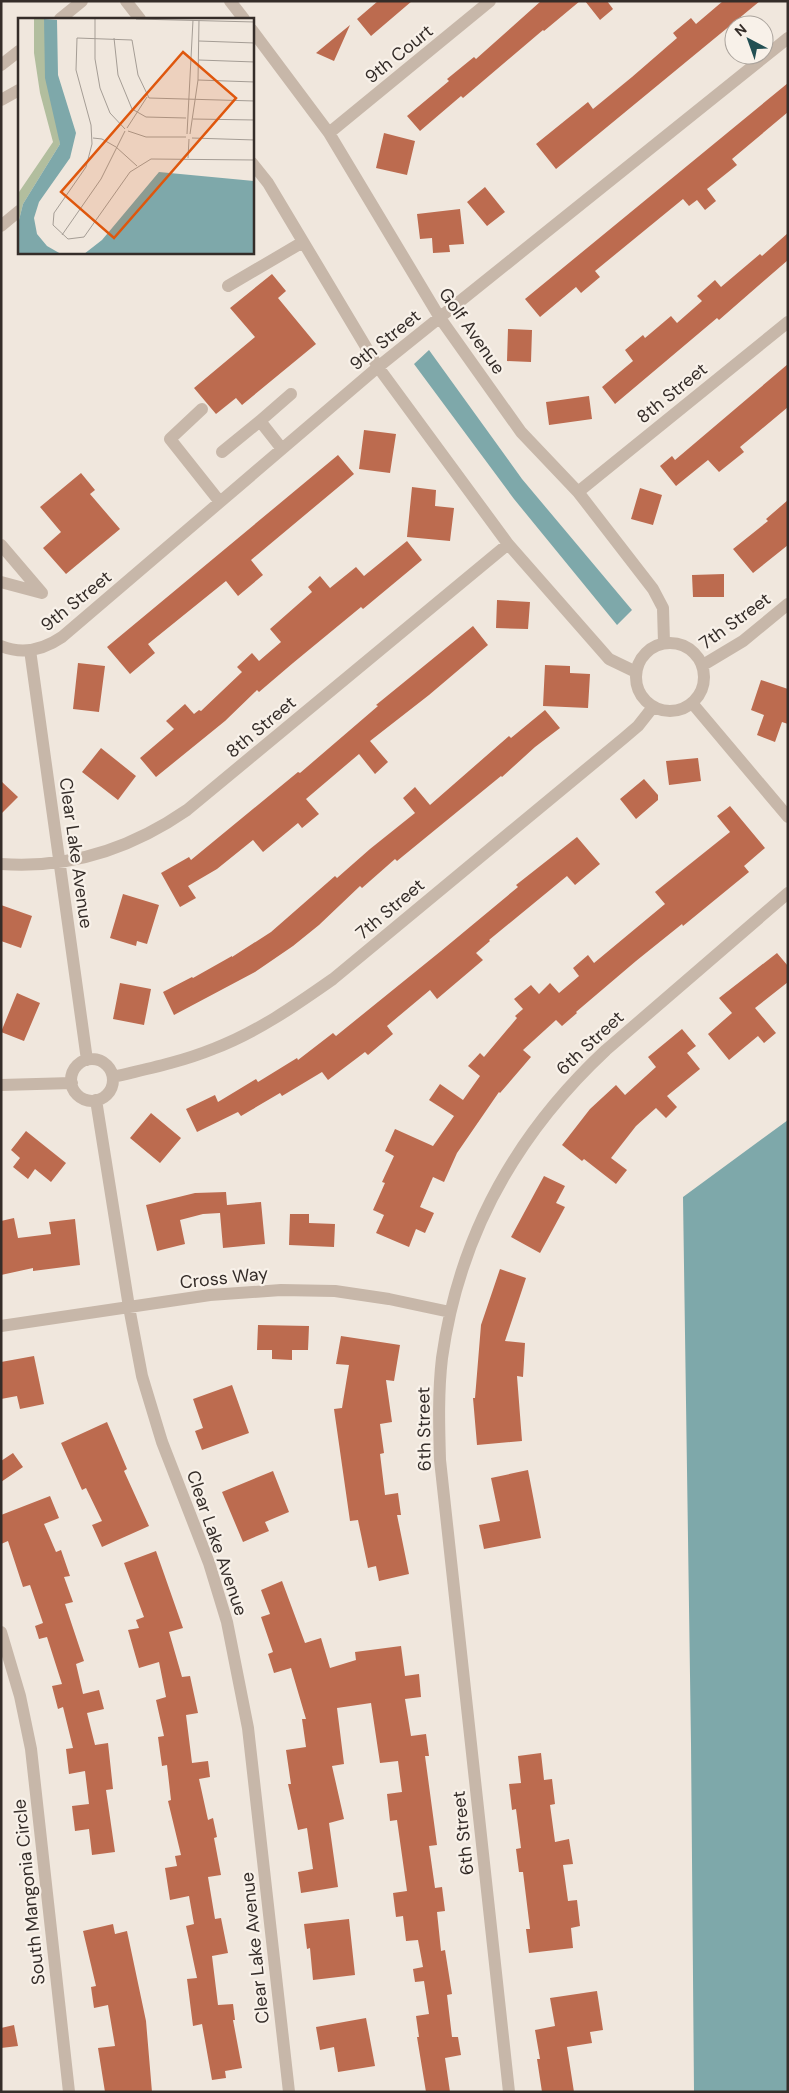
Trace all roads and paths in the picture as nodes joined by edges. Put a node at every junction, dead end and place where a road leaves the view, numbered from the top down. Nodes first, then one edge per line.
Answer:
1 (126, 1) edge
2 (230, 1) edge
3 (490, 1) edge
4 (75, 3) edge
5 (61, 18) edge
6 (139, 18) edge
7 (243, 18) edge
8 (254, 33) edge
9 (788, 38) edge
10 (18, 52) edge
11 (1, 65) edge
12 (18, 91) edge
13 (1, 100) edge
14 (329, 133) junction
15 (254, 166) edge
16 (18, 212) edge
17 (1, 226) edge
18 (303, 242) junction
19 (228, 286) dead end
20 (440, 318) junction
21 (788, 322) edge
22 (378, 367) junction
23 (291, 394) dead end
24 (202, 409) dead end
25 (260, 421) junction
26 (282, 449) junction
27 (222, 452) dead end
28 (578, 492) junction
29 (220, 502) junction
30 (508, 544) junction
31 (1, 545) edge
32 (1, 582) edge
33 (788, 604) edge
34 (664, 643) junction
35 (1, 646) edge
36 (30, 650) junction
37 (703, 666) junction
38 (636, 672) junction
39 (692, 703) junction
40 (653, 707) junction
41 (788, 816) edge
42 (59, 861) junction
43 (1, 864) edge
44 (788, 893) edge
45 (87, 1060) junction
46 (113, 1077) junction
47 (72, 1083) junction
48 (1, 1085) edge
49 (96, 1100) junction
50 (129, 1307) junction
51 (450, 1312) junction
52 (1, 1326) edge
53 (1, 1632) edge
54 (69, 2092) edge
55 (289, 2092) edge
56 (509, 2092) edge

1 - 6 street
2 - 7 street
3 - 14 street, 9th Court
4 - 5 street
8 - 14 street, Golf Avenue
9 - 20 street, 9th Street
10 - 11 street
12 - 13 street
14 - 20 street, Golf Avenue
15 - 18 street
16 - 17 street
18 - 19 street
18 - 22 street
20 - 22 street, 9th Street
20 - 28 street, Golf Avenue
21 - 28 street, 8th Street
22 - 26 street, 9th Street
22 - 30 street
23 - 25 street
24 - 29 street
25 - 26 street
25 - 27 street
26 - 29 street, 9th Street
28 - 34 street, Golf Avenue
29 - 36 street, 9th Street
30 - 38 street
30 - 42 street, 8th Street
31 - 32 street
33 - 37 street, 7th Street
34 - 37 street
34 - 38 street
35 - 36 street, 9th Street
36 - 42 street, Clear Lake Avenue
37 - 39 street
38 - 40 street
39 - 40 street
39 - 41 street
40 - 46 street, 7th Street
42 - 43 street, 8th Street
42 - 45 street, Clear Lake Avenue
44 - 51 street, 6th Street
45 - 46 street
45 - 47 street
46 - 49 street
47 - 48 street
47 - 49 street
49 - 50 street, Clear Lake Avenue
50 - 51 street, Cross Way
50 - 52 street, Cross Way
50 - 55 street, Clear Lake Avenue
51 - 56 street, 6th Street
53 - 54 street, South Mangonia Circle

